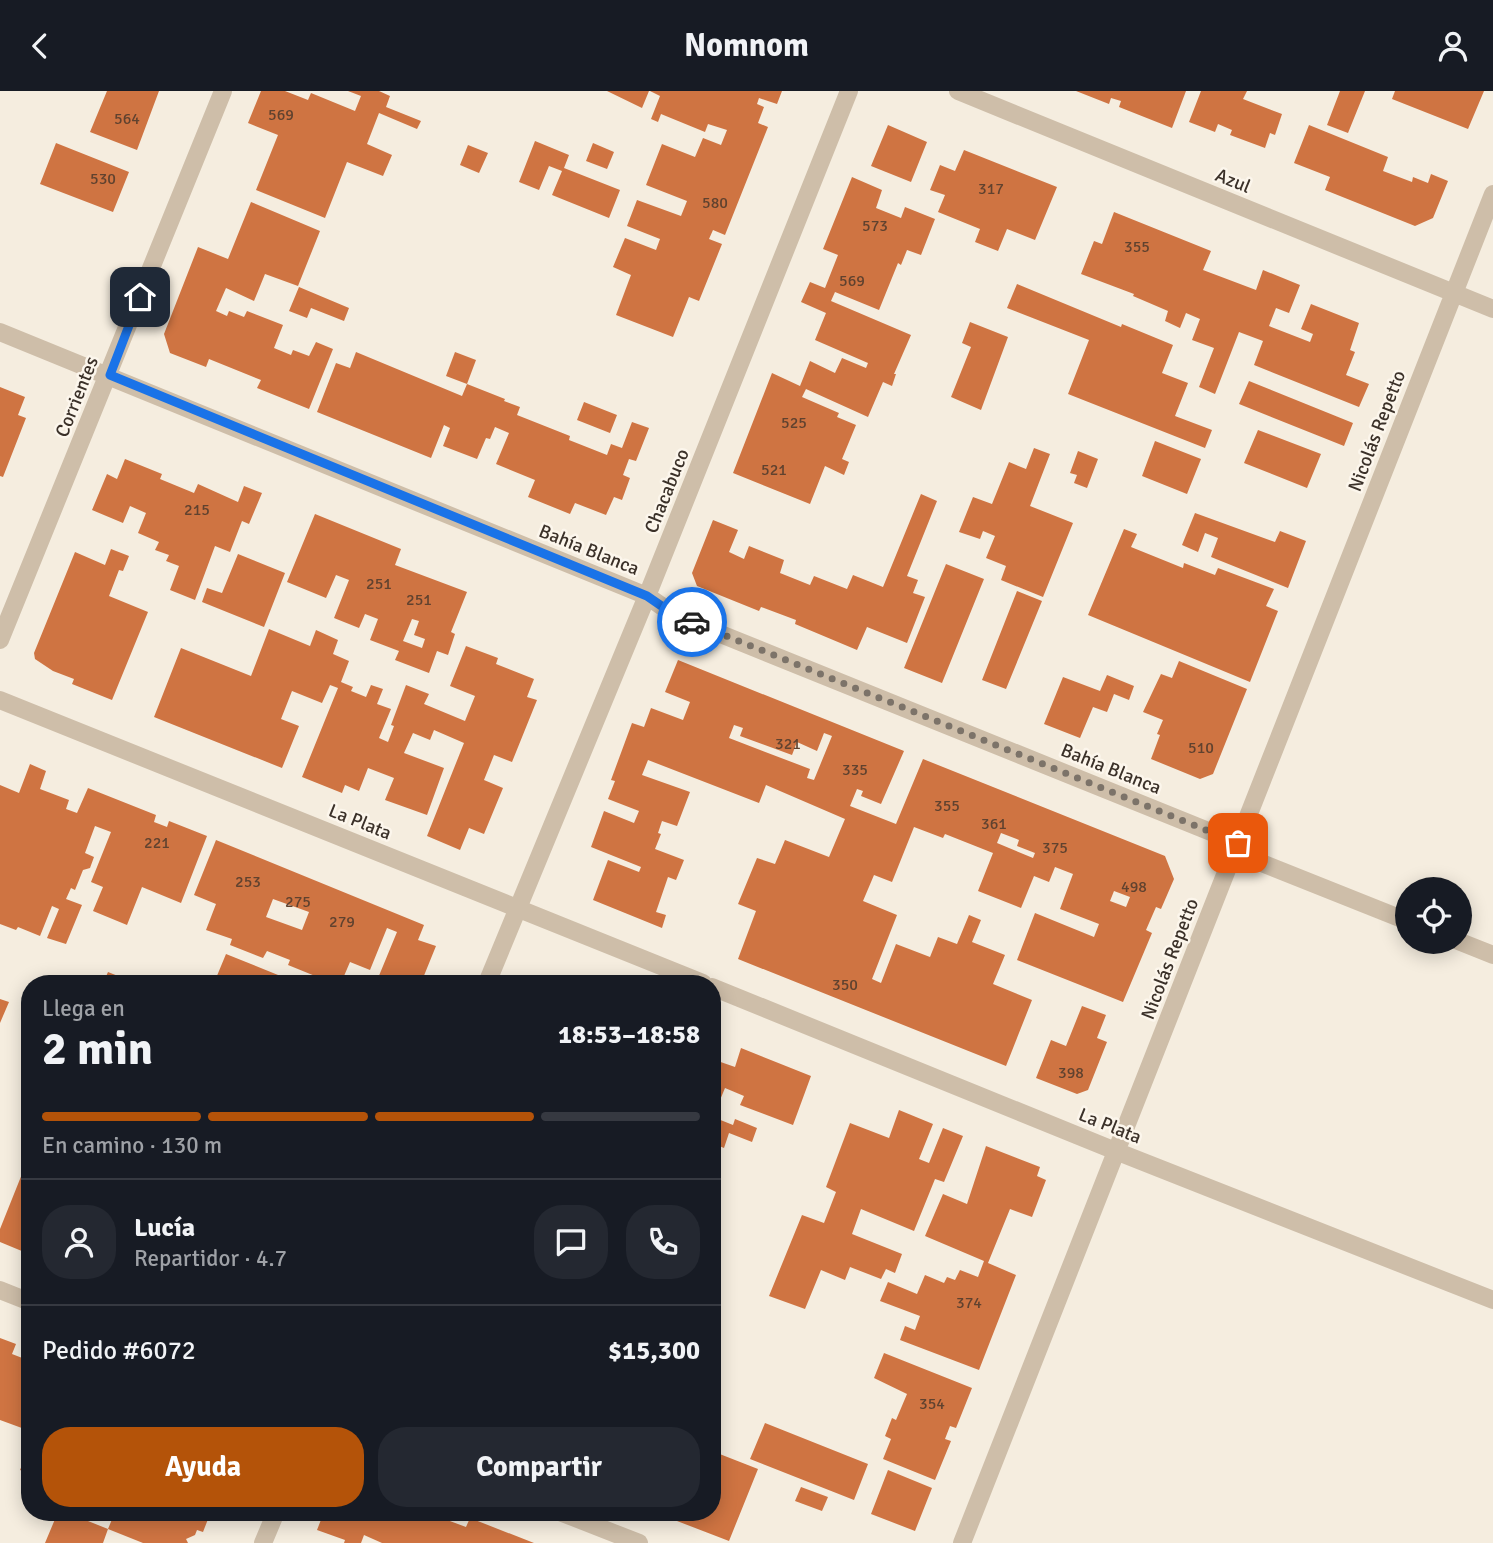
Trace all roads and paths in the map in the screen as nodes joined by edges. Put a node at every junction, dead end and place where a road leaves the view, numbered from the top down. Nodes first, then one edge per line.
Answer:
1 (223, 91) edge
2 (849, 91) edge
3 (958, 91) edge
4 (1493, 194) edge
5 (1454, 293) junction
6 (1493, 309) edge
7 (0, 332) edge
8 (110, 375) junction
9 (647, 596) junction
10 (0, 640) edge
11 (0, 700) edge
12 (1236, 847) junction
13 (517, 908) junction
14 (1395, 916) edge
15 (1472, 947) edge
16 (1493, 955) edge
17 (490, 975) edge
18 (683, 975) edge
19 (721, 991) edge
20 (1118, 1152) junction
21 (0, 1290) edge
22 (21, 1298) edge
23 (1493, 1300) edge
24 (272, 1521) edge
25 (583, 1521) edge
26 (263, 1543) edge
27 (639, 1543) edge
28 (962, 1543) edge

1 - 8 street, Corrientes
2 - 9 street, Chacabuco
3 - 5 street, Azul
4 - 5 street, Nicolás Repetto
5 - 6 street, Azul
5 - 12 street, Nicolás Repetto
7 - 8 street, Bahía Blanca
8 - 9 street, Bahía Blanca
8 - 10 street, Corrientes
9 - 12 street, Bahía Blanca
9 - 13 street, Chacabuco
11 - 13 street, La Plata
12 - 14 street, Bahía Blanca
12 - 20 street, Nicolás Repetto
13 - 17 street, Chacabuco
13 - 18 street, La Plata
15 - 16 street
19 - 20 street, La Plata
20 - 23 street, La Plata
20 - 28 street, Nicolás Repetto
21 - 22 street
24 - 26 street
25 - 27 street

